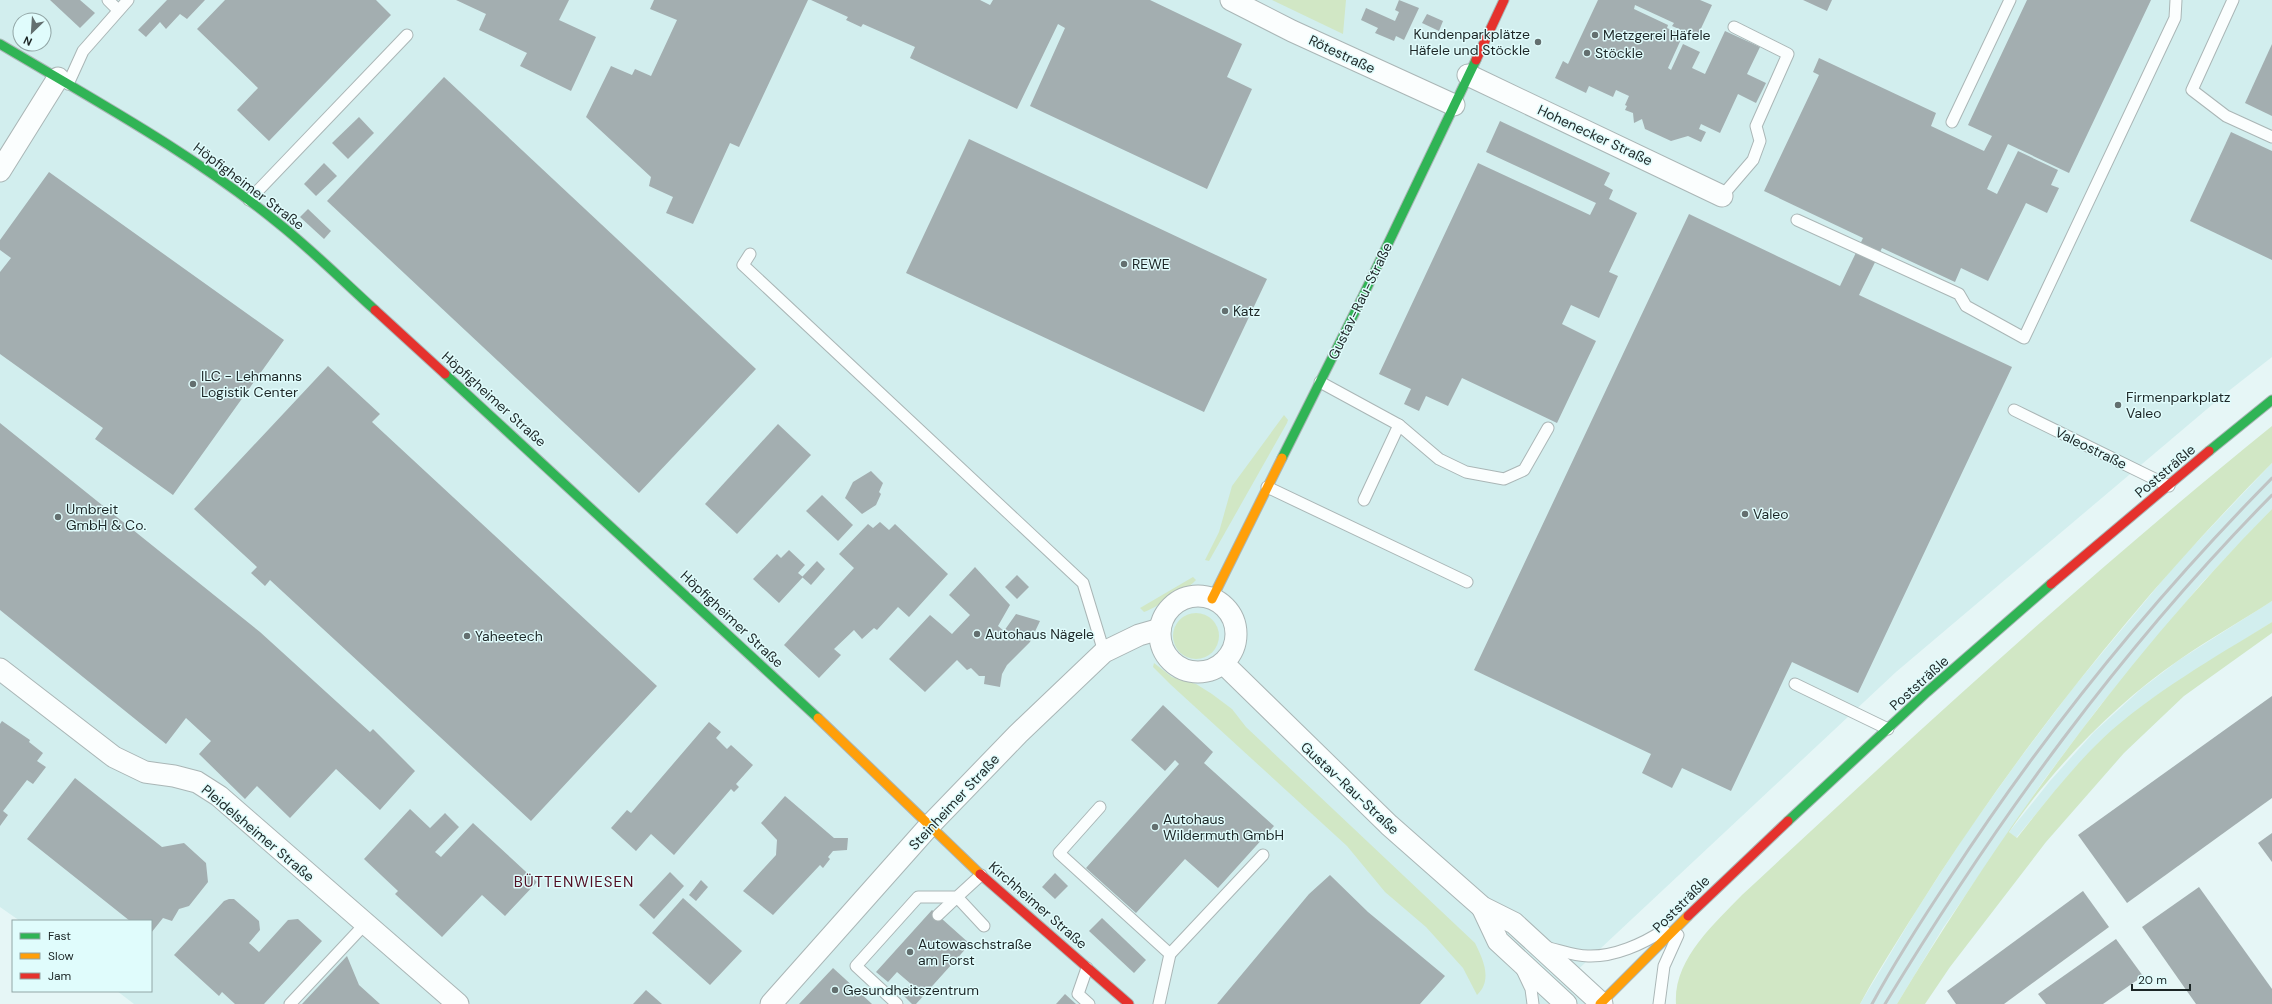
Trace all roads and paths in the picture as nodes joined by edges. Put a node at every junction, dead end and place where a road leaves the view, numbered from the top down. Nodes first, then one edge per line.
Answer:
1 (108, 0) edge
2 (128, 0) edge
3 (1231, 0) edge
4 (1504, 0) edge
5 (2010, 0) edge
6 (2176, 0) edge
7 (2233, 0) edge
8 (118, 10) junction
9 (1734, 27) dead end
10 (407, 35) dead end
11 (0, 44) edge
12 (1468, 75) junction
13 (63, 81) junction
14 (1454, 105) junction
15 (1952, 122) dead end
16 (2272, 137) edge
17 (0, 171) edge
18 (1722, 196) joint
19 (249, 200) junction
20 (1797, 220) dead end
21 (750, 254) dead end
22 (1320, 382) junction
23 (2272, 400) edge
24 (2014, 410) dead end
25 (1399, 425) junction
26 (1548, 428) dead end
27 (2169, 486) junction
28 (1267, 487) junction
29 (1364, 500) dead end
30 (1467, 582) dead end
31 (1212, 599) junction
32 (1160, 629) junction
33 (1104, 652) junction
34 (1223, 664) junction
35 (0, 669) edge
36 (1795, 684) dead end
37 (1888, 729) junction
38 (1100, 807) dead end
39 (930, 825) junction
40 (1263, 855) dead end
41 (982, 875) junction
42 (957, 897) junction
43 (1482, 907) junction
44 (1690, 914) junction
45 (938, 915) dead end
46 (366, 923) junction
47 (984, 926) dead end
48 (1537, 946) junction
49 (1170, 954) junction
50 (1517, 958) junction
51 (1087, 968) junction
52 (290, 1004) edge
53 (458, 1004) edge
54 (771, 1004) edge
55 (897, 1004) edge
56 (1089, 1004) edge
57 (1129, 1004) edge
58 (1159, 1004) edge
59 (1533, 1004) edge
60 (1566, 1004) edge
61 (1601, 1004) edge
62 (1659, 1004) edge

1 - 8 lane
2 - 8 lane
3 - 14 street, Rötestraße
4 - 12 street, Gustav-Rau-Straße
5 - 15 lane
6 - 20 lane
7 - 16 lane
8 - 13 lane
9 - 18 lane
10 - 19 lane
11 - 13 street, Höpfigheimer Straße
12 - 14 street, Gustav-Rau-Straße
12 - 18 street, Hohenecker Straße
13 - 17 street
13 - 19 street, Höpfigheimer Straße
14 - 22 street, Gustav-Rau-Straße
19 - 39 street, Höpfigheimer Straße
21 - 33 lane
22 - 25 lane
22 - 28 street, Gustav-Rau-Straße
23 - 27 street, Poststräßle
24 - 27 lane, Valeostraße
25 - 26 lane
25 - 29 lane
27 - 37 street, Poststräßle
28 - 30 lane
28 - 31 street, Gustav-Rau-Straße
31 - 32 street
31 - 34 street
32 - 33 street, Steinheimer Straße
32 - 34 street
33 - 39 street, Steinheimer Straße
34 - 43 street, Gustav-Rau-Straße
35 - 46 street, Pleidelsheimer Straße
36 - 37 lane
37 - 44 street, Poststräßle
38 - 49 lane
39 - 41 street, Kirchheimer Straße
39 - 54 street, Steinheimer Straße
40 - 49 lane
41 - 42 lane
41 - 51 street, Kirchheimer Straße
42 - 45 lane
42 - 47 lane
42 - 55 lane
43 - 48 street, Gustav-Rau-Straße
43 - 50 street, Gustav-Rau-Straße
44 - 48 lane
44 - 61 street, Poststräßle
44 - 62 lane
46 - 52 lane
46 - 53 street, Pleidelsheimer Straße
48 - 61 street, Gustav-Rau-Straße
49 - 58 lane
50 - 59 lane
50 - 60 street, Gustav-Rau-Straße
51 - 56 lane
51 - 57 street, Kirchheimer Straße

